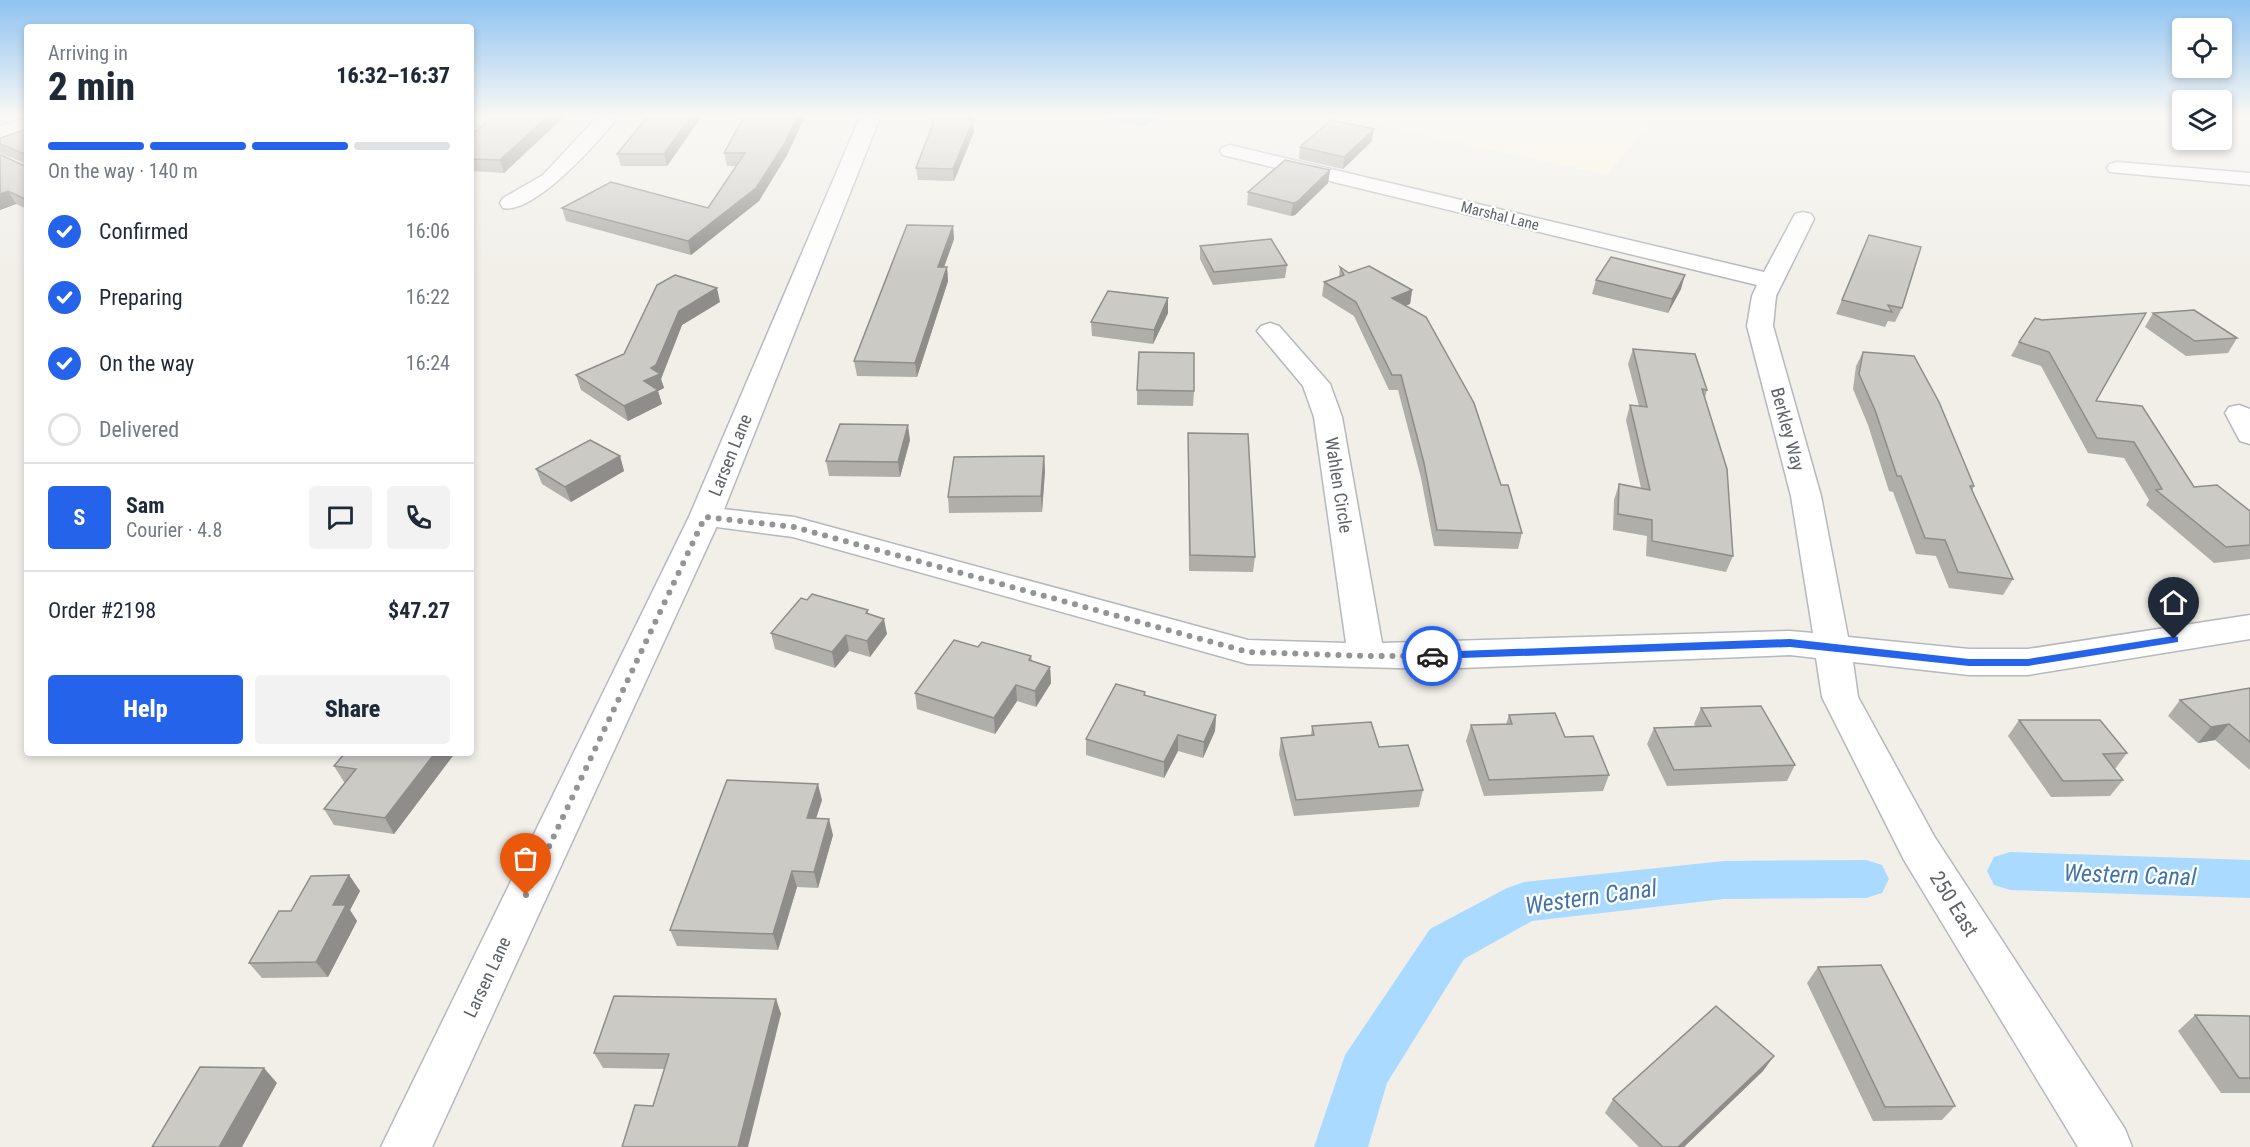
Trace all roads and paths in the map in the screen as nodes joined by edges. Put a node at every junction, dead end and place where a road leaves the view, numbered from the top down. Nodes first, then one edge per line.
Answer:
1 (560, 169) edge
2 (849, 169) edge
3 (1303, 169) edge
4 (2123, 169) edge
5 (2248, 180) edge
6 (511, 203) dead end
7 (1803, 219) dead end
8 (1771, 281) junction
9 (1270, 331) dead end
10 (705, 517) junction
11 (2250, 627) edge
12 (1832, 646) junction
13 (1366, 656) junction
14 (406, 1147) edge
15 (2107, 1147) edge

1 - 6 street
2 - 10 street, Larsen Lane
3 - 8 street, Marshal Lane
4 - 5 street
7 - 8 street, Berkley Way
8 - 12 street, Berkley Way
9 - 13 street, Wahlen Circle
10 - 13 street
10 - 14 street, Larsen Lane
11 - 12 street
12 - 13 street
12 - 15 street, 250 East

